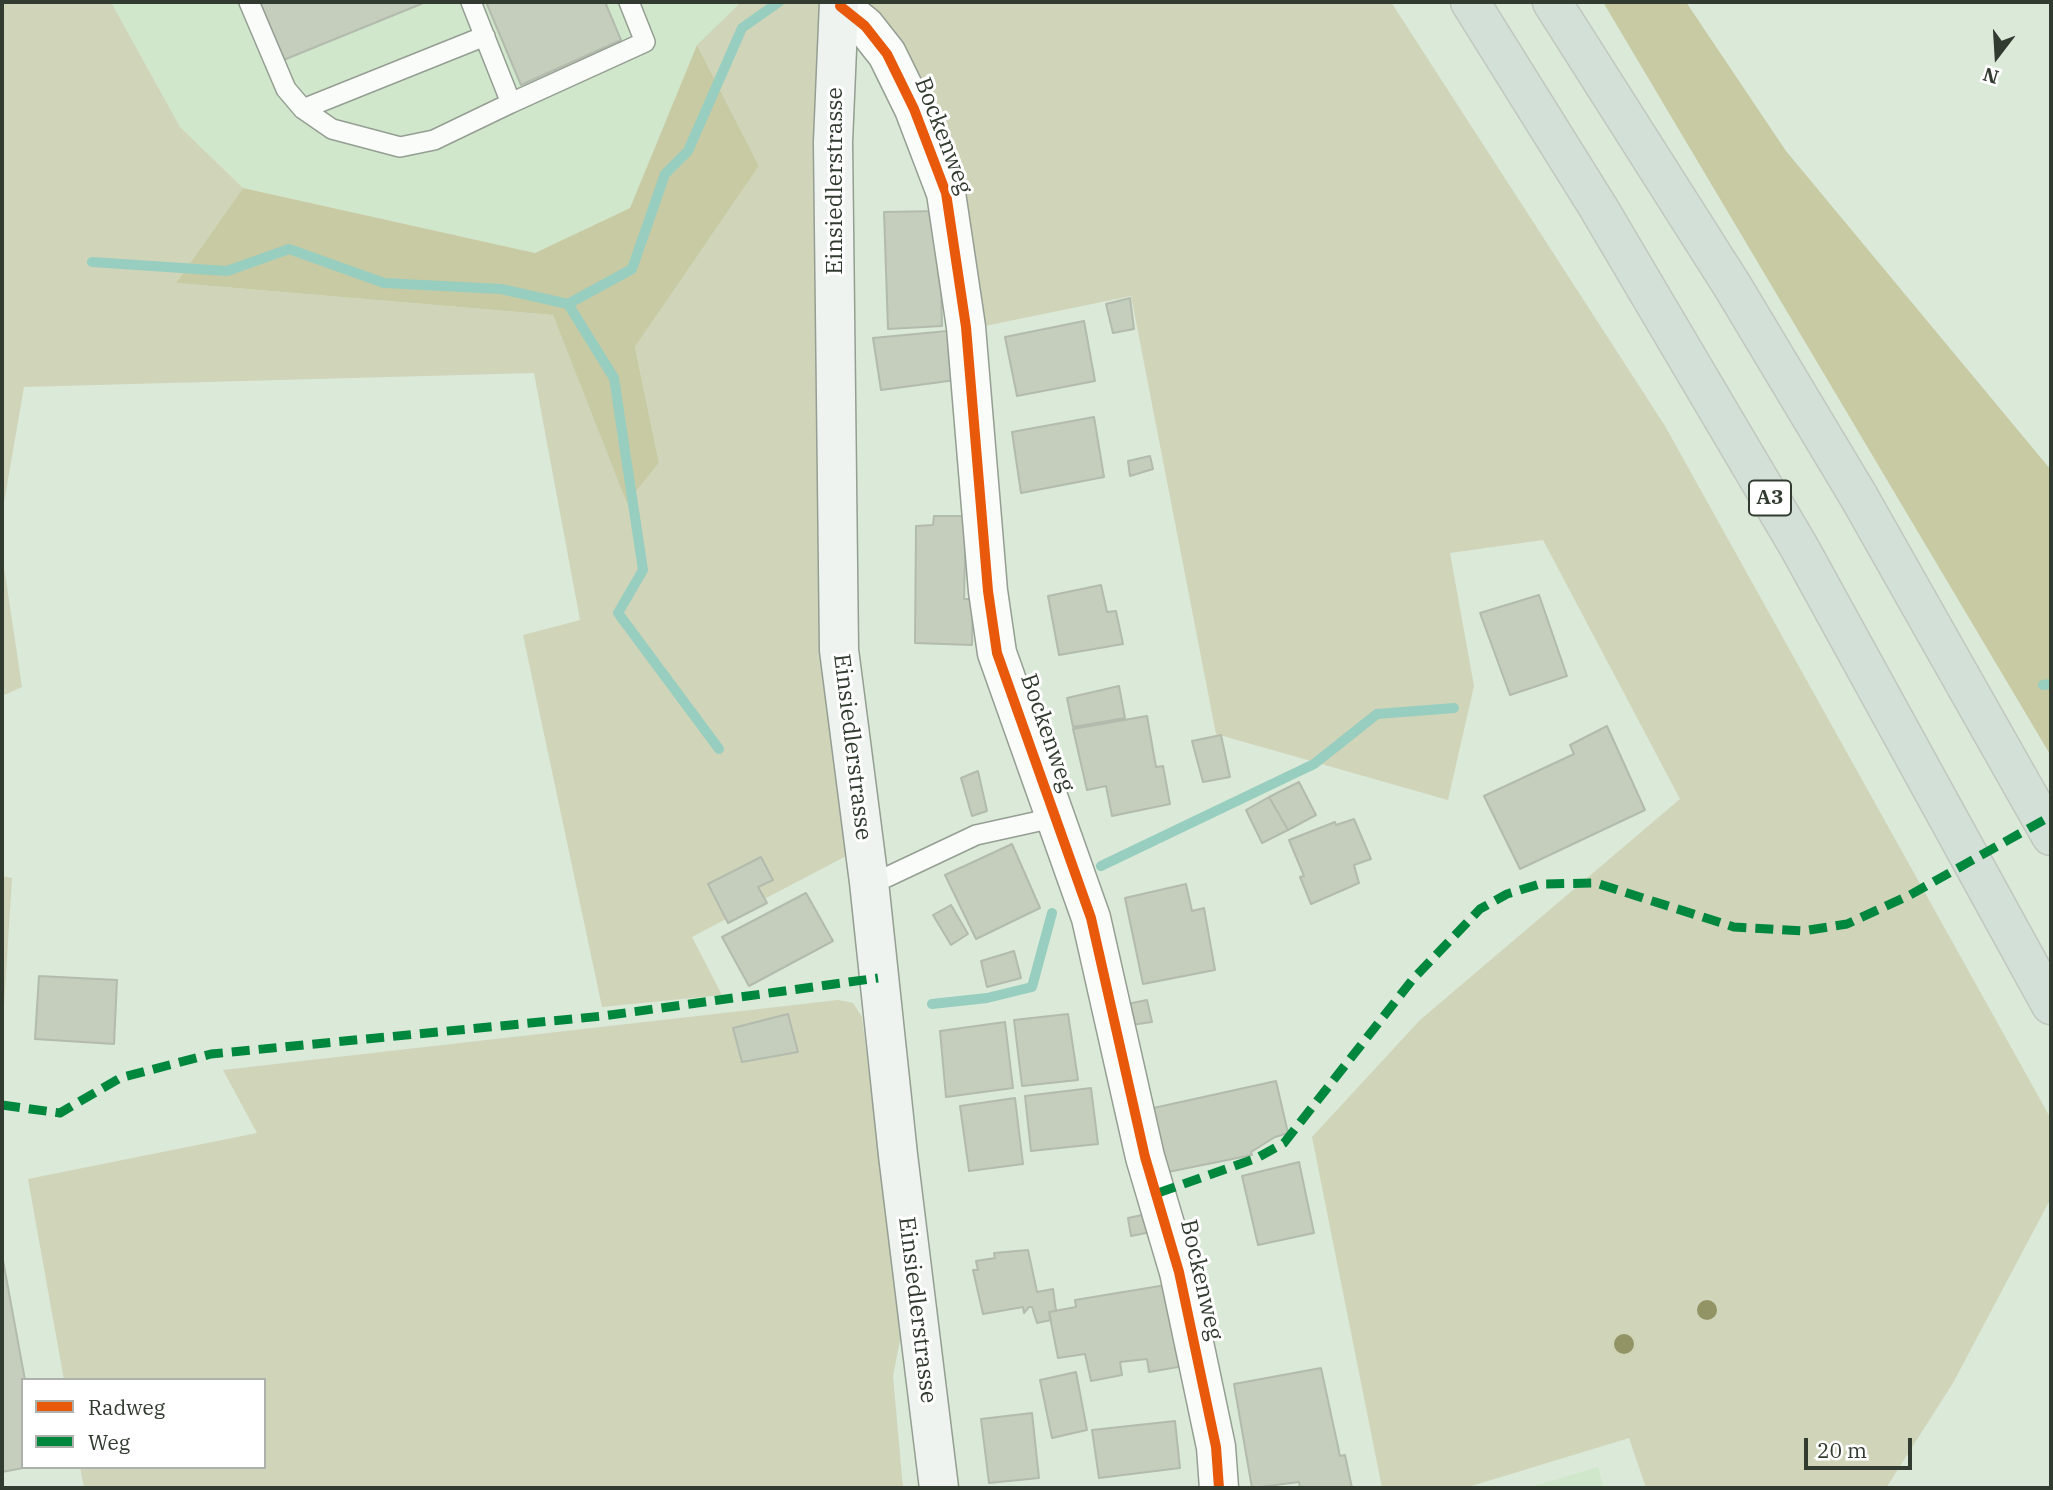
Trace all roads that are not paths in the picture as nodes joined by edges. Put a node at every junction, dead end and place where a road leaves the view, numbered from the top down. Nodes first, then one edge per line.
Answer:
1 (250, 2) edge
2 (471, 2) edge
3 (629, 2) edge
4 (1470, 2) edge
5 (1552, 2) edge
6 (840, 4) edge
7 (485, 36) junction
8 (511, 103) junction
9 (303, 109) junction
10 (1053, 818) junction
11 (2051, 836) edge
12 (869, 882) junction
13 (2051, 1005) edge
14 (939, 1488) edge
15 (1219, 1488) edge

1 - 9 lane
2 - 7 lane
3 - 8 lane
4 - 13 highway, A3
5 - 11 highway
6 - 10 street, Bockenweg
6 - 12 street, Einsiedlerstrasse
7 - 8 lane
7 - 9 lane
8 - 9 lane
10 - 12 lane
10 - 15 street, Bockenweg
12 - 14 street, Einsiedlerstrasse

